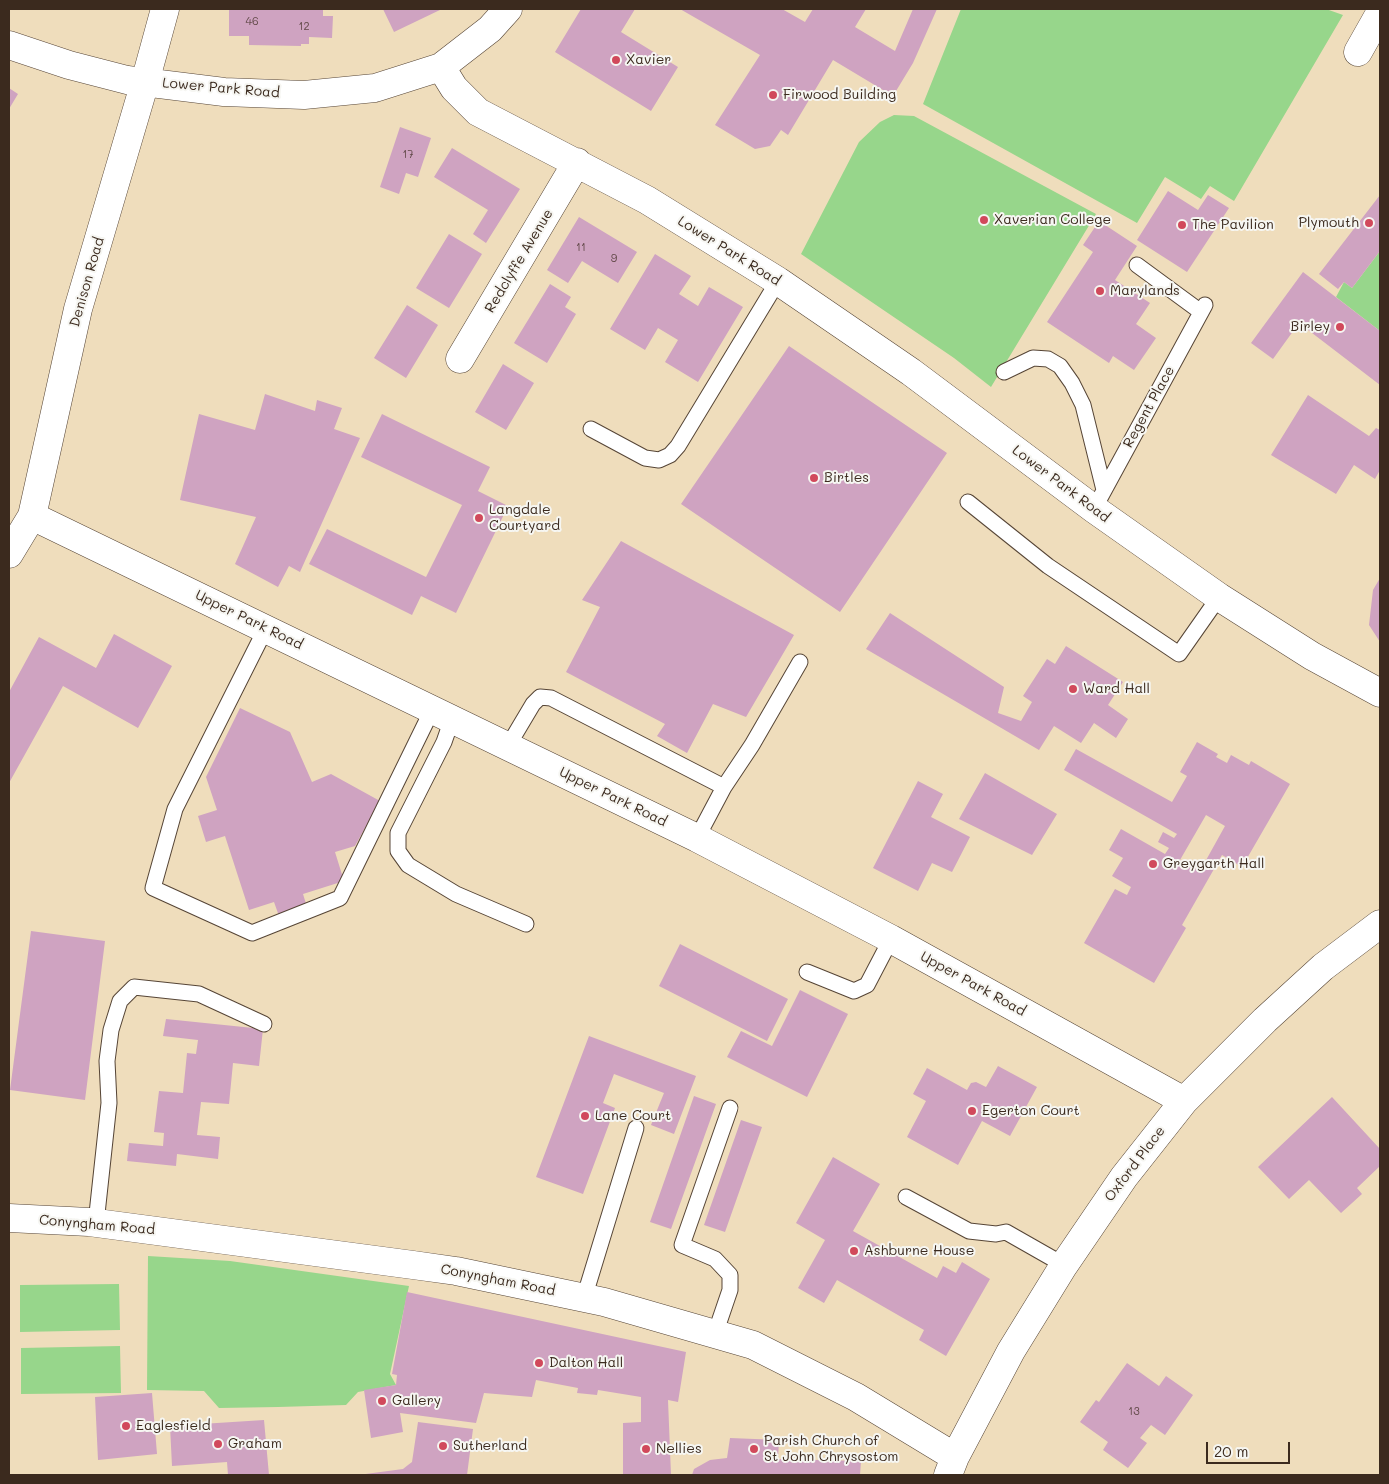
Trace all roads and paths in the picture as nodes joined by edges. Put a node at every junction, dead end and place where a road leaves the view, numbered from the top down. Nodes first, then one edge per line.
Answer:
1 (165, 9) edge
2 (508, 9) edge
3 (1380, 13) edge
4 (9, 45) edge
5 (1358, 52) dead end
6 (441, 68) junction
7 (145, 82) junction
8 (577, 162) junction
9 (1137, 264) dead end
10 (778, 281) junction
11 (460, 360) dead end
12 (1004, 372) dead end
13 (591, 429) dead end
14 (1099, 499) junction
15 (968, 502) dead end
16 (32, 516) junction
17 (9, 554) edge
18 (1219, 597) junction
19 (266, 628) junction
20 (800, 662) dead end
21 (1380, 693) edge
22 (442, 715) junction
23 (508, 746) junction
24 (724, 787) junction
25 (696, 838) junction
26 (526, 924) dead end
27 (1380, 924) edge
28 (891, 939) junction
29 (807, 972) dead end
30 (264, 1024) dead end
31 (1184, 1101) junction
32 (730, 1108) dead end
33 (636, 1128) dead end
34 (906, 1197) dead end
35 (9, 1218) edge
36 (96, 1223) junction
37 (1064, 1265) junction
38 (584, 1298) junction
39 (715, 1334) junction
40 (953, 1469) edge

1 - 7 street, Denison Road
2 - 6 street
3 - 5 street
4 - 7 street, Lower Park Road
6 - 7 street, Lower Park Road
6 - 8 street, Lower Park Road
7 - 16 street, Denison Road
8 - 10 street, Lower Park Road
8 - 11 street, Redclyffe Avenue
9 - 14 lane, Regent Place
10 - 13 lane
10 - 14 street, Lower Park Road
12 - 14 lane
14 - 18 street, Lower Park Road
15 - 18 lane
16 - 17 street, Denison Road
16 - 19 street, Upper Park Road
18 - 21 street, Lower Park Road
19 - 22 street, Upper Park Road
19 - 22 lane
20 - 24 lane
22 - 23 street, Upper Park Road
22 - 26 lane
23 - 24 lane
23 - 25 street, Upper Park Road
24 - 25 lane
25 - 28 street, Upper Park Road
27 - 31 street, Oxford Place
28 - 29 lane
28 - 31 street, Upper Park Road
30 - 36 lane
31 - 37 street, Oxford Place
32 - 39 lane
33 - 38 lane
34 - 37 lane
35 - 36 street, Conyngham Road
36 - 38 street, Conyngham Road
37 - 40 street, Oxford Place
38 - 39 street, Conyngham Road
39 - 40 street, Conyngham Road

